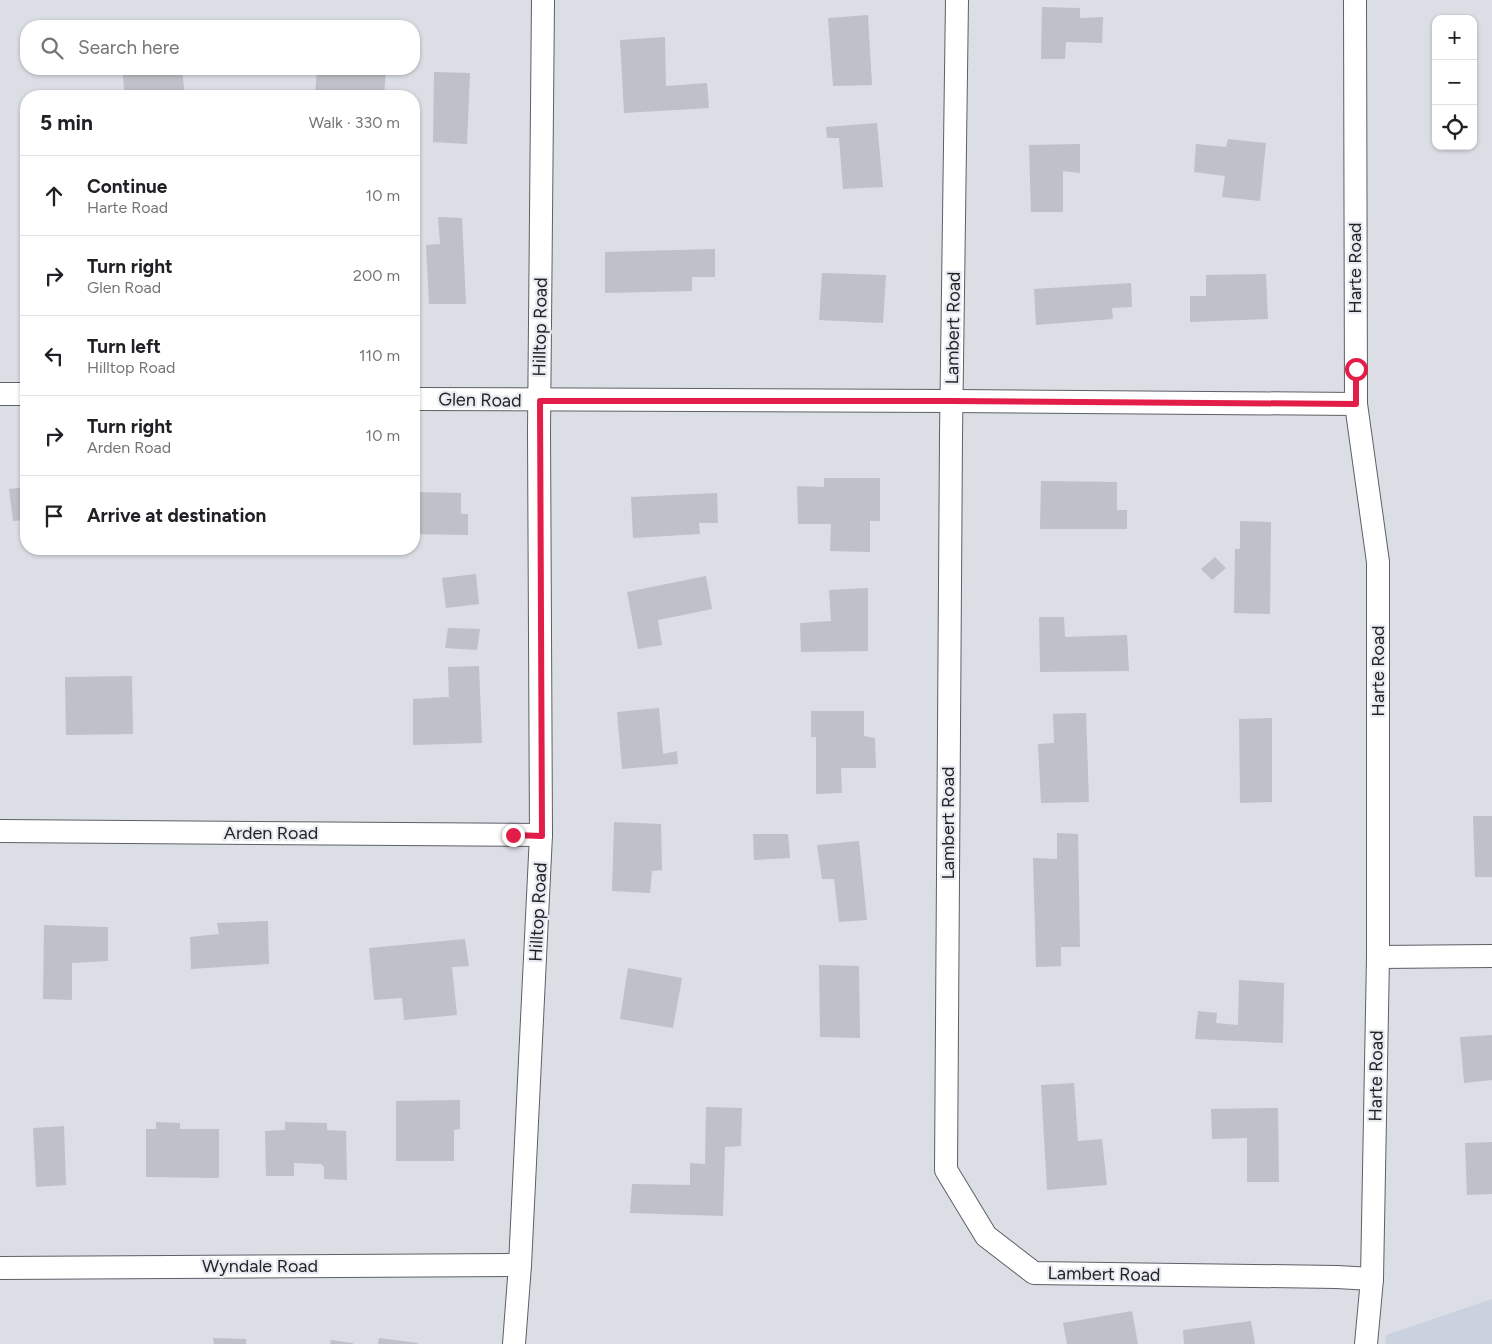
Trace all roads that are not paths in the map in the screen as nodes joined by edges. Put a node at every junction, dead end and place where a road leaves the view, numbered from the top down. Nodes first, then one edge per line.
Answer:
1 (543, 0) edge
2 (957, 0) edge
3 (1355, 0) edge
4 (0, 394) edge
5 (20, 394) edge
6 (420, 399) edge
7 (540, 401) junction
8 (952, 401) junction
9 (1356, 404) junction
10 (0, 831) edge
11 (542, 836) junction
12 (1492, 956) edge
13 (1378, 957) junction
14 (520, 1264) junction
15 (0, 1268) edge
16 (1372, 1279) junction
17 (514, 1344) edge
18 (1366, 1344) edge

1 - 7 street, Hilltop Road
2 - 8 street, Lambert Road
3 - 9 street, Harte Road
4 - 5 street
6 - 7 street, Glen Road
7 - 8 street, Glen Road
7 - 11 street, Hilltop Road
8 - 9 street, Glen Road
8 - 16 street, Lambert Road
9 - 13 street, Harte Road
10 - 11 street, Arden Road
11 - 14 street, Hilltop Road
12 - 13 street
13 - 16 street, Harte Road
14 - 15 street, Wyndale Road
14 - 17 street, Hilltop Road
16 - 18 street, Harte Road

